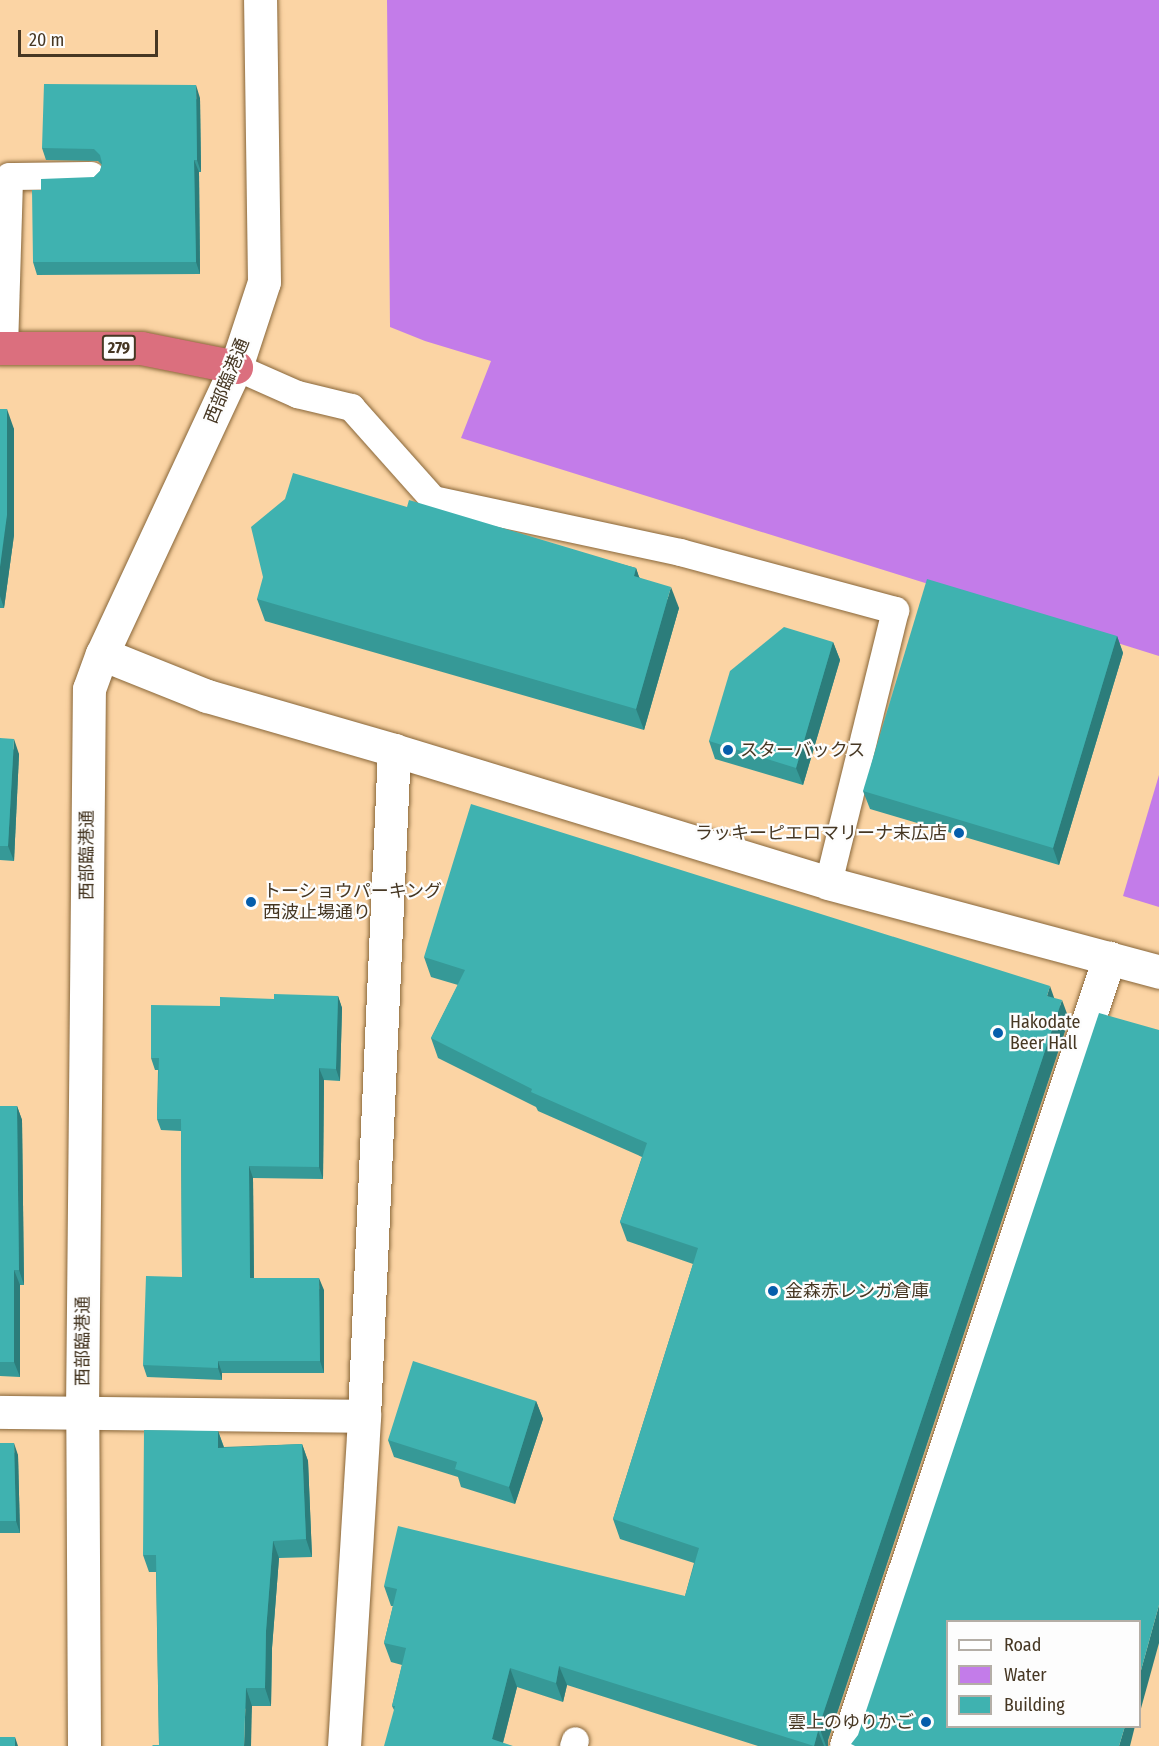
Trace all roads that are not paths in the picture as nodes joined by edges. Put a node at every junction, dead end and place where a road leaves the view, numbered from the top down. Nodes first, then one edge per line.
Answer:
1 (260, 0) edge
2 (91, 175) edge
3 (2, 348) edge
4 (236, 367) junction
5 (102, 654) junction
6 (394, 750) junction
7 (828, 883) junction
8 (1109, 958) junction
9 (1159, 972) edge
10 (0, 1412) edge
11 (82, 1412) junction
12 (364, 1416) junction
13 (84, 1746) edge
14 (344, 1746) edge
15 (846, 1746) edge

1 - 4 street, 西部臨港通
2 - 3 lane
3 - 4 highway, 279
4 - 5 street, 西部臨港通
4 - 7 lane
5 - 6 street
5 - 11 street, 西部臨港通
6 - 7 street
6 - 12 street
7 - 8 street
8 - 9 street
8 - 15 street
10 - 11 street
11 - 12 street
11 - 13 street, 西部臨港通
12 - 14 street

